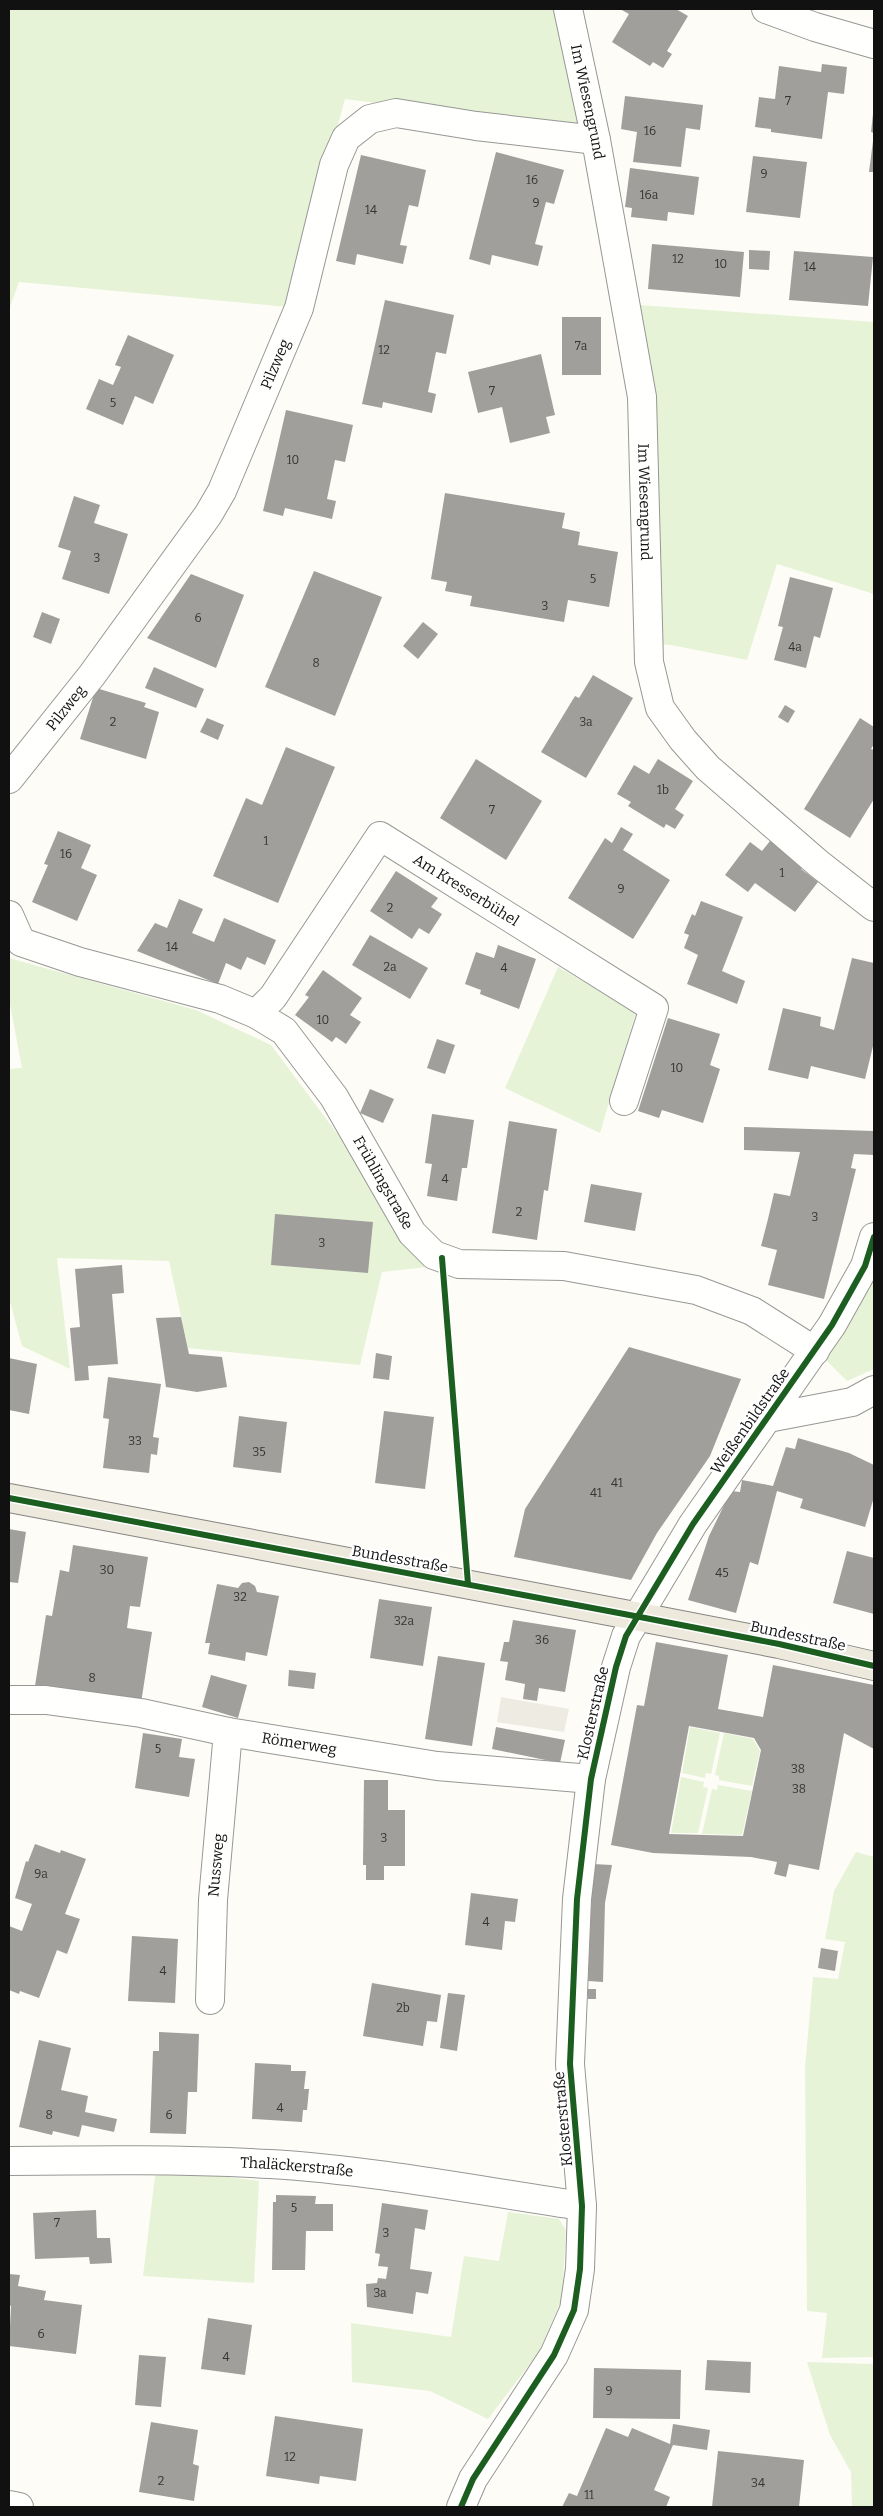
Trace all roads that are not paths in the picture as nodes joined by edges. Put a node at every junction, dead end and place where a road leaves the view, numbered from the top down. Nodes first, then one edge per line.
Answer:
1 (568, 9) edge
2 (766, 9) edge
3 (874, 44) edge
4 (596, 140) junction
5 (9, 779) edge
6 (874, 907) edge
7 (9, 915) edge
8 (256, 1014) junction
9 (624, 1101) dead end
10 (874, 1237) edge
11 (815, 1351) junction
12 (874, 1390) edge
13 (768, 1418) junction
14 (9, 1498) edge
15 (640, 1617) junction
16 (874, 1666) edge
17 (9, 1700) edge
18 (228, 1732) junction
19 (591, 1779) junction
20 (210, 2000) dead end
21 (9, 2161) edge
22 (582, 2206) junction
23 (9, 2505) edge
24 (19, 2507) edge
25 (461, 2507) edge

1 - 4 street, Im Wiesengrund
2 - 3 street
4 - 5 street, Pilzweg
4 - 6 street, Im Wiesengrund
7 - 8 street, Frühlingstraße
8 - 9 street, Am Kresserbühel
8 - 11 street, Frühlingstraße
10 - 11 street, Weißenbildstraße
11 - 13 street, Weißenbildstraße
12 - 13 street
13 - 15 street, Weißenbildstraße
14 - 15 main road, Bundesstraße
15 - 16 main road, Bundesstraße
15 - 19 street, Klosterstraße
17 - 18 street, Römerweg
18 - 19 street, Römerweg
18 - 20 street, Nussweg
19 - 22 street, Klosterstraße
21 - 22 street, Thaläckerstraße
22 - 25 street, Klosterstraße
23 - 24 street

